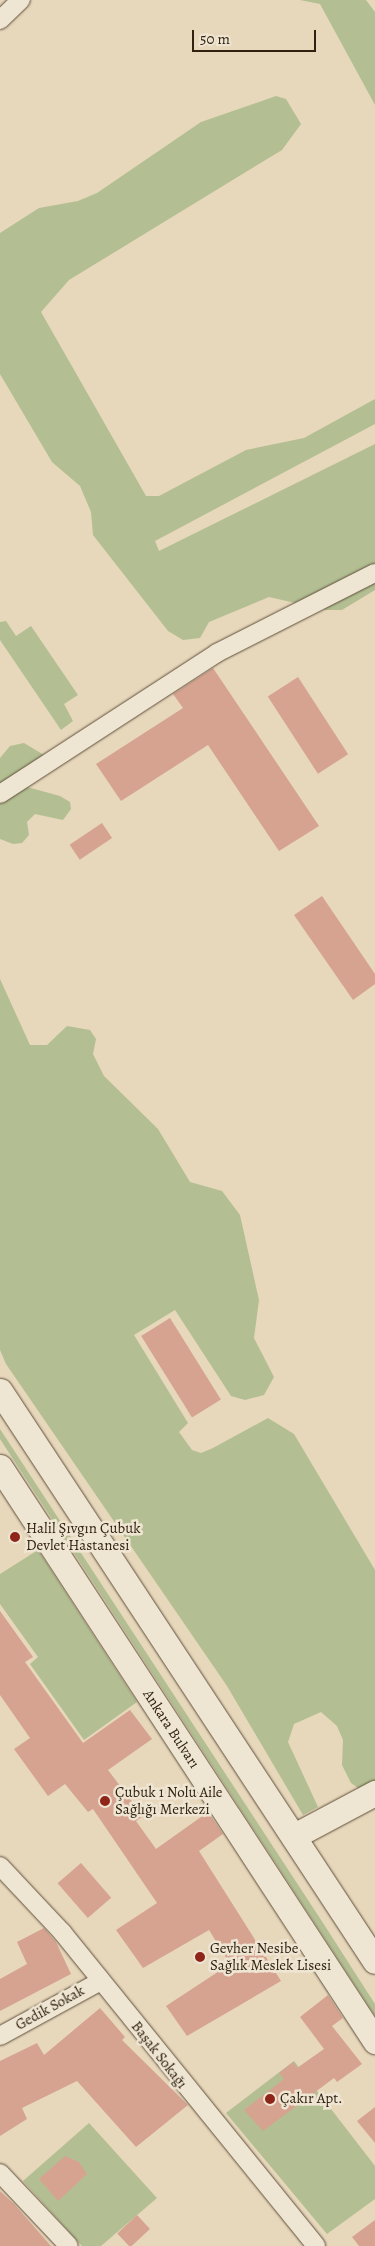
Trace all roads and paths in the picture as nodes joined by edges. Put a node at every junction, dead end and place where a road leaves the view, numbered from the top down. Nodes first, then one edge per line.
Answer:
1 (21, 0) edge
2 (0, 20) edge
3 (375, 573) edge
4 (0, 794) edge
5 (0, 1391) edge
6 (0, 1467) edge
7 (375, 1793) edge
8 (294, 1836) junction
9 (0, 1866) edge
10 (375, 1961) edge
11 (100, 1981) junction
12 (0, 2036) edge
13 (375, 2041) edge
14 (0, 2173) edge
15 (69, 2246) edge
16 (316, 2246) edge

1 - 2 street
3 - 4 street
5 - 8 main road
6 - 13 main road, Ankara Bulvarı
7 - 8 main road
8 - 10 main road
9 - 11 street, Başak Sokağı
11 - 12 street, Gedik Sokak
11 - 16 street, Başak Sokağı
14 - 15 street

